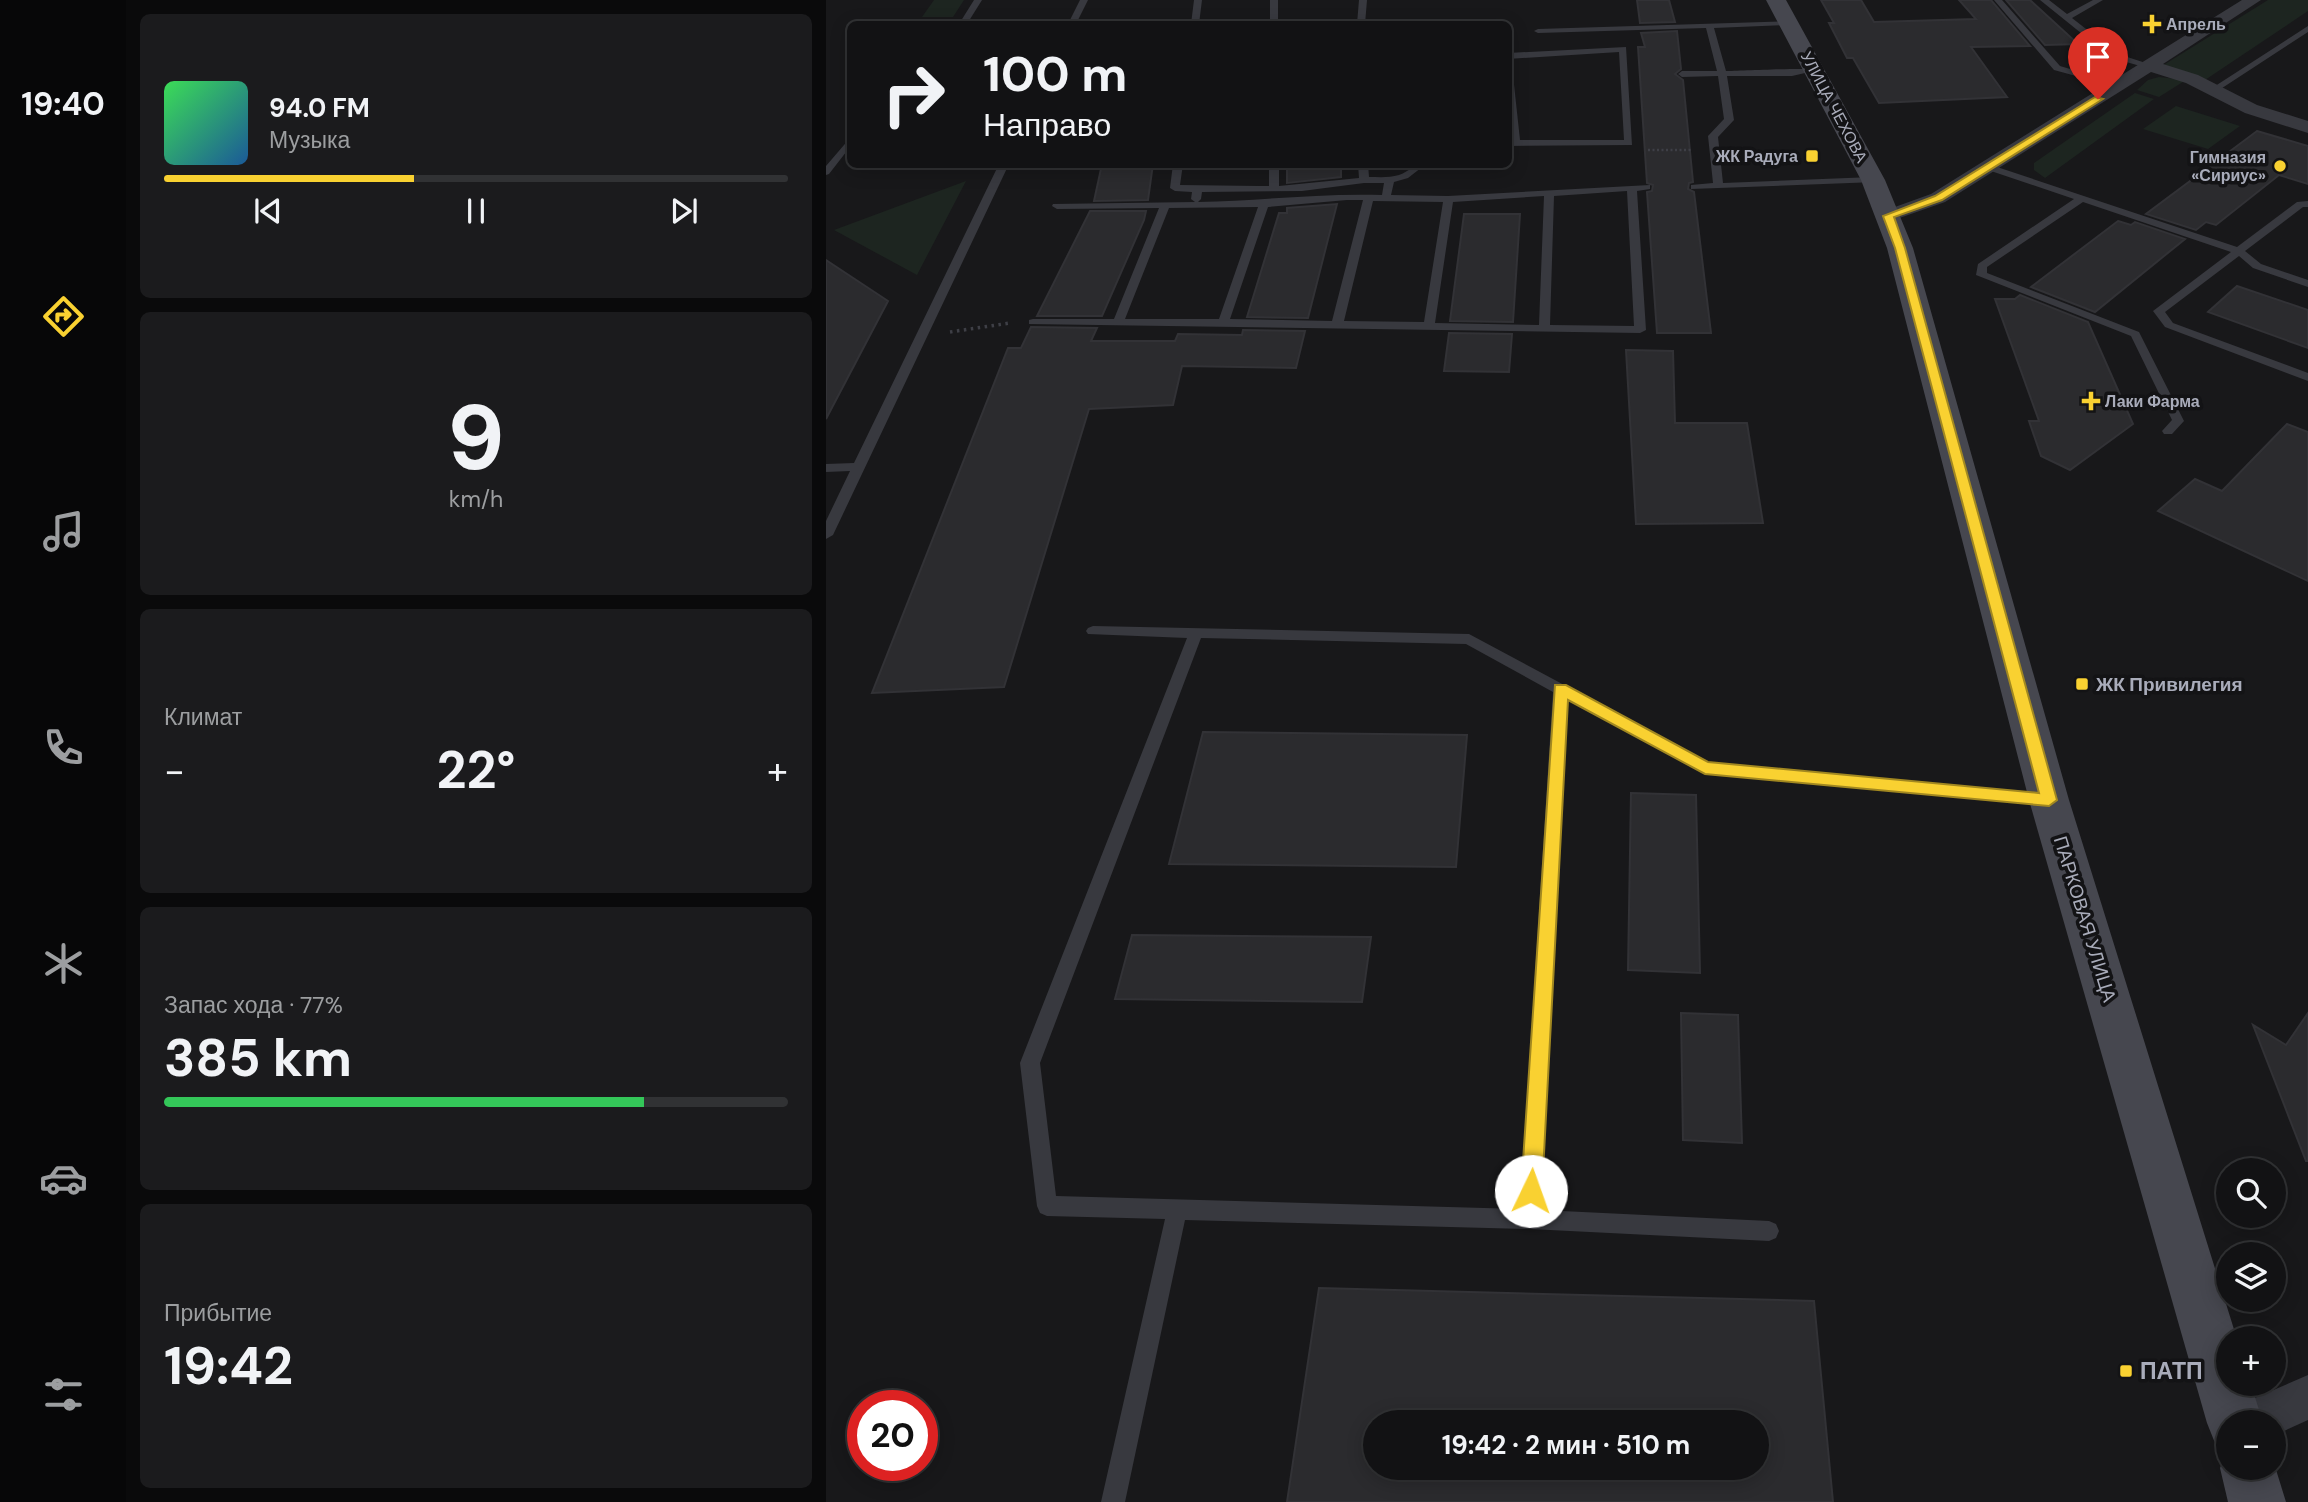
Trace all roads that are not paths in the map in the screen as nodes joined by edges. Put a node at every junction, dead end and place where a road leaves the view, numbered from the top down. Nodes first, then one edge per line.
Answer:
1 (978, 0) edge
2 (1084, 0) edge
3 (1198, 0) edge
4 (1274, 0) edge
5 (1363, 0) edge
6 (1776, 0) edge
7 (1998, 0) edge
8 (2044, 0) edge
9 (2099, 0) edge
10 (2253, 0) edge
11 (2066, 18) junction
12 (965, 21) edge
13 (1074, 21) edge
14 (1195, 21) edge
15 (1274, 21) edge
16 (1361, 21) edge
17 (1789, 23) junction
18 (1709, 24) junction
19 (2308, 27) edge
20 (1538, 30) dead end
21 (1512, 56) edge
22 (2151, 66) junction
23 (1814, 70) junction
24 (1682, 74) dead end
25 (1722, 74) junction
26 (1626, 75) junction
27 (1640, 75) dead end
28 (2120, 85) junction
29 (2214, 89) junction
30 (2308, 127) edge
31 (1512, 143) edge
32 (847, 145) edge
33 (1989, 167) junction
34 (1002, 168) edge
35 (1178, 168) edge
36 (1274, 168) edge
37 (1363, 168) edge
38 (1416, 168) edge
39 (826, 172) edge
40 (1364, 180) junction
41 (1389, 180) junction
42 (1873, 180) junction
43 (1718, 185) junction
44 (1647, 187) dead end
45 (1694, 187) dead end
46 (1632, 188) junction
47 (1197, 189) junction
48 (1274, 189) junction
49 (1549, 193) junction
50 (1369, 198) junction
51 (1386, 198) junction
52 (1448, 199) junction
53 (2081, 199) junction
54 (1264, 204) junction
55 (2308, 204) edge
56 (1165, 205) junction
57 (1195, 205) junction
58 (1057, 206) dead end
59 (1888, 216) junction
60 (2239, 251) junction
61 (2308, 284) edge
62 (1033, 322) road end
63 (1118, 322) junction
64 (1223, 322) junction
65 (1337, 324) junction
66 (1429, 327) junction
67 (1544, 329) junction
68 (2308, 377) edge
69 (2168, 431) dead end
70 (859, 467) junction
71 (826, 468) edge
72 (826, 535) edge
73 (1093, 631) dead end
74 (1196, 633) junction
75 (1561, 689) junction
76 (2049, 800) junction
77 (1177, 1210) junction
78 (1530, 1219) junction
79 (1769, 1231) dead end
80 (2308, 1397) edge
81 (2231, 1410) edge
82 (2279, 1410) edge
83 (2251, 1480) edge
84 (1112, 1502) edge
85 (2257, 1502) edge

1 - 12 lane
2 - 13 lane
3 - 14 lane
4 - 15 lane
5 - 16 lane
6 - 17 main road, УЛИЦА ЧЕХОВА
7 - 28 lane
8 - 11 lane
9 - 11 lane
10 - 22 street
11 - 22 lane
17 - 18 lane
17 - 23 main road, УЛИЦА ЧЕХОВА
18 - 20 lane
18 - 25 lane
19 - 29 lane
21 - 26 lane
22 - 28 street
22 - 29 street
23 - 25 lane
23 - 42 main road, УЛИЦА ЧЕХОВА
24 - 25 lane
25 - 43 lane
26 - 27 lane
26 - 31 lane
28 - 33 street
29 - 30 street
32 - 39 lane
33 - 53 lane
33 - 59 street
34 - 70 lane
35 - 47 lane
36 - 48 lane
37 - 40 lane
38 - 41 lane
40 - 41 lane
40 - 48 lane
41 - 51 lane
42 - 43 lane
42 - 59 main road, УЛИЦА ЧЕХОВА
43 - 45 lane
44 - 46 lane
46 - 49 lane
46 - 67 lane
47 - 48 lane
47 - 57 lane
49 - 52 lane
49 - 67 lane
50 - 51 lane
50 - 54 lane
50 - 65 lane
51 - 52 lane
52 - 66 lane
53 - 60 lane
53 - 69 lane
54 - 57 lane
54 - 64 lane
55 - 60 lane
56 - 57 lane
56 - 58 lane
56 - 63 lane
59 - 76 main road, ПАРКОВАЯ УЛИЦА
60 - 61 lane
60 - 68 lane
62 - 63 lane
63 - 64 lane
64 - 65 lane
65 - 66 lane
66 - 67 lane
70 - 71 lane
70 - 72 lane
73 - 74 lane
74 - 75 lane
74 - 77 lane
75 - 76 lane
75 - 78 lane
76 - 81 main road, ПАРКОВАЯ УЛИЦА
77 - 78 lane
77 - 84 lane
78 - 79 lane
80 - 82 street
83 - 85 main road

